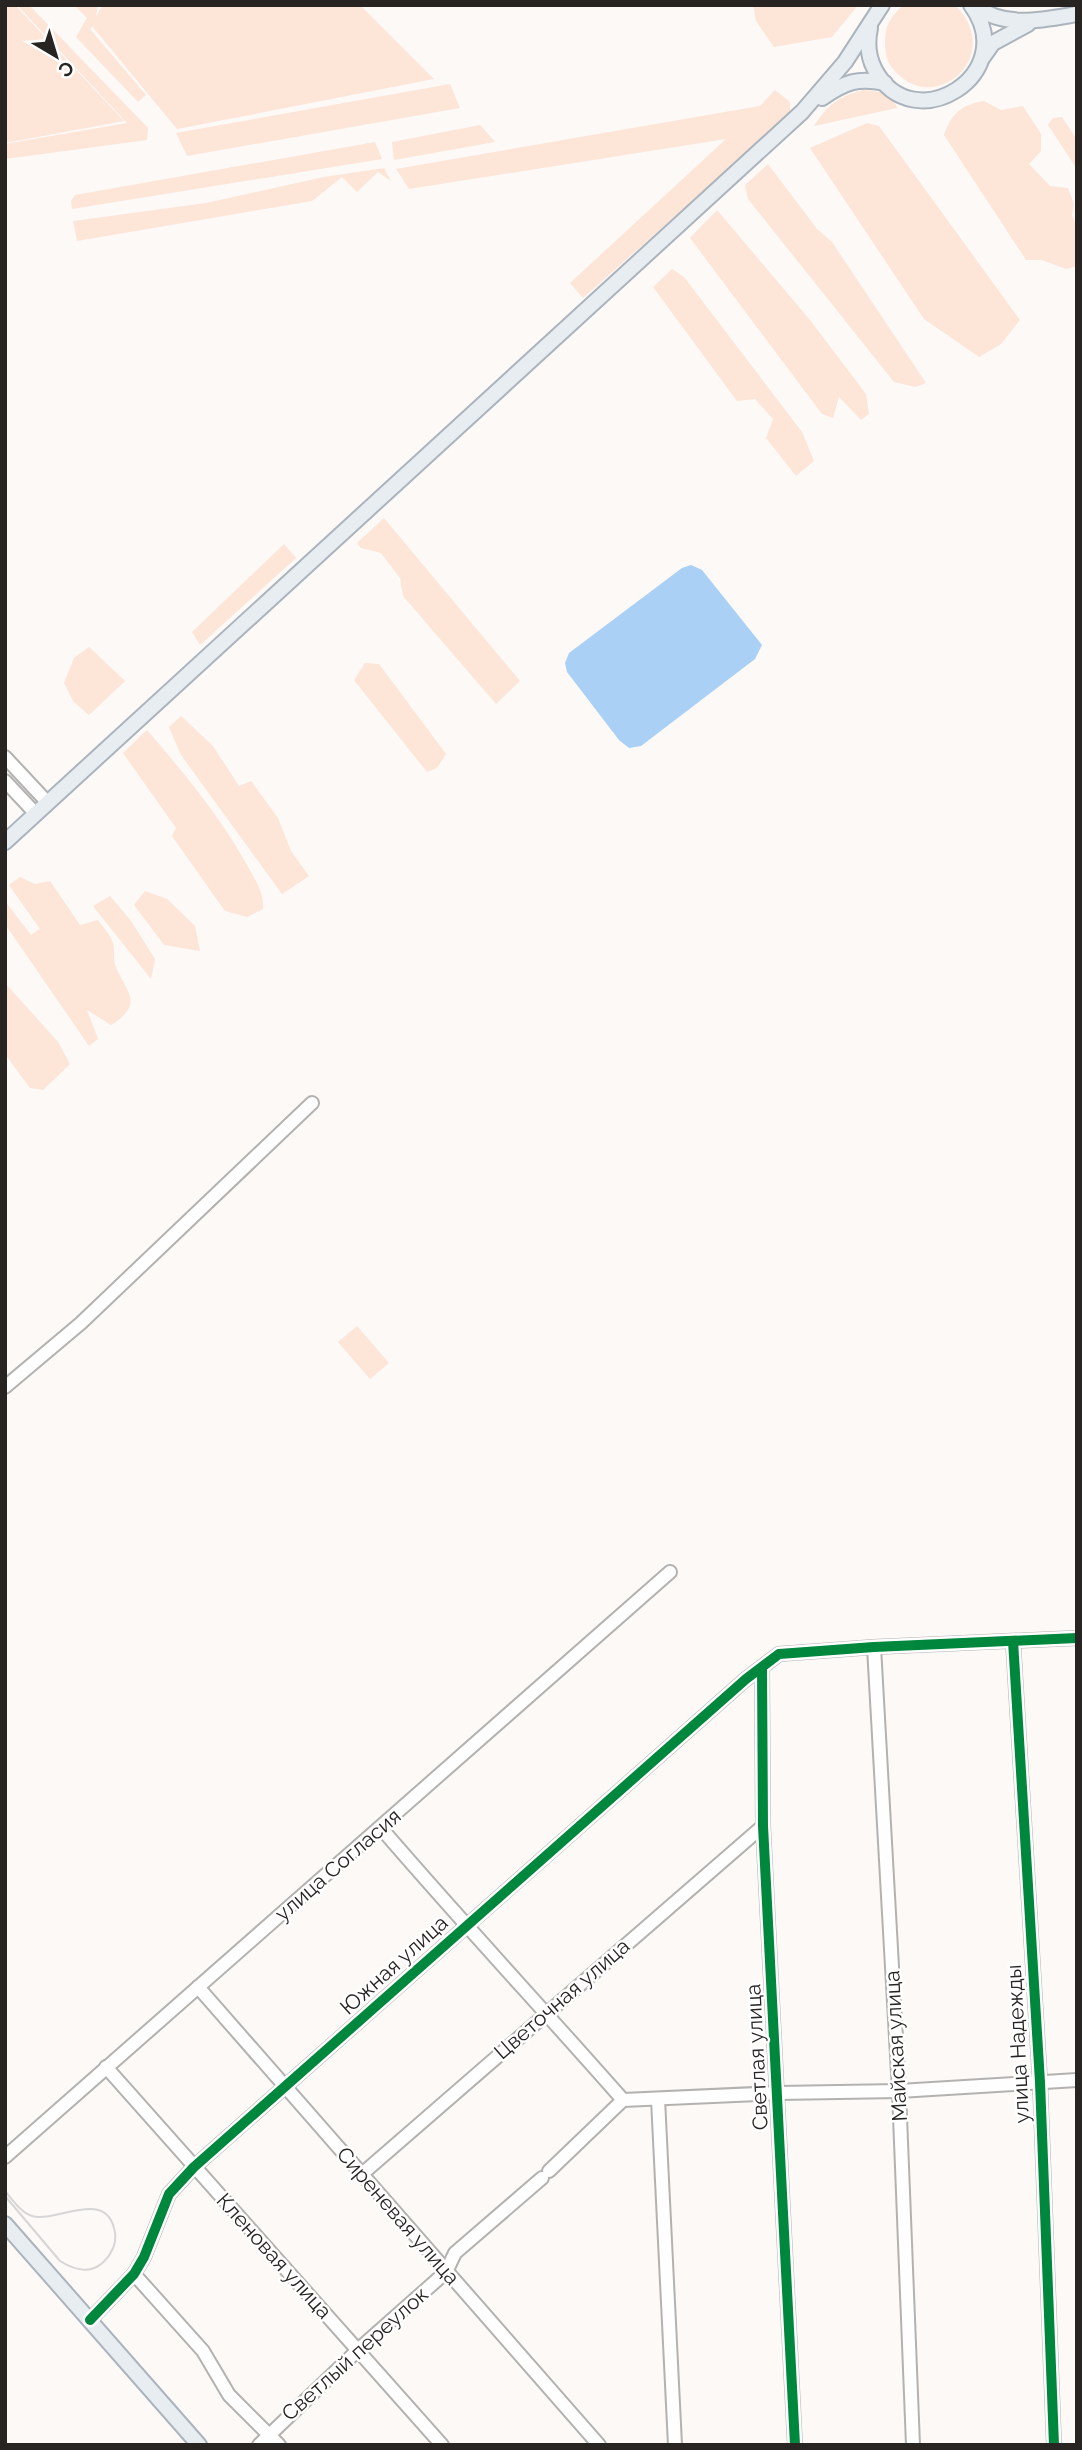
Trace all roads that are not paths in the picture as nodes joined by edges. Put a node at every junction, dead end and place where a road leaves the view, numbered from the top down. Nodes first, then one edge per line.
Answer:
1 (882, 5) edge
2 (972, 5) edge
3 (1077, 14) edge
4 (1032, 22) junction
5 (872, 23) junction
6 (982, 58) junction
7 (885, 83) junction
8 (802, 112) junction
9 (5, 757) edge
10 (5, 781) edge
11 (48, 803) junction
12 (36, 814) junction
13 (5, 842) edge
14 (312, 1103) dead end
15 (5, 1387) edge
16 (670, 1572) dead end
17 (1077, 1638) edge
18 (1013, 1641) junction
19 (874, 1647) junction
20 (762, 1668) junction
21 (763, 1826) junction
22 (381, 1828) junction
23 (466, 1927) junction
24 (198, 1987) junction
25 (546, 2013) junction
26 (106, 2067) junction
27 (1077, 2080) edge
28 (1040, 2082) junction
29 (284, 2088) junction
30 (898, 2091) junction
31 (778, 2093) junction
32 (658, 2099) junction
33 (623, 2100) junction
34 (5, 2157) edge
35 (194, 2167) junction
36 (362, 2174) junction
37 (5, 2224) edge
38 (446, 2272) junction
39 (134, 2274) junction
40 (90, 2320) junction
41 (359, 2349) junction
42 (268, 2434) junction
43 (199, 2445) edge
44 (259, 2445) edge
45 (278, 2445) edge
46 (442, 2445) edge
47 (599, 2445) edge
48 (676, 2445) edge
49 (795, 2445) edge
50 (913, 2445) edge
51 (1054, 2445) edge

1 - 5 main road
2 - 4 main road
2 - 6 main road
3 - 4 main road
4 - 6 main road
5 - 7 main road
5 - 8 main road
6 - 7 main road
7 - 8 main road
8 - 11 main road
9 - 11 street
10 - 12 street
11 - 12 main road
12 - 13 main road
14 - 15 street
16 - 22 street, улица Согласия
17 - 18 street, Южная улица
18 - 19 street, Южная улица
18 - 28 street, улица Надежды
19 - 20 street, Южная улица
19 - 30 street, Майская улица
20 - 21 street, Светлая улица
20 - 23 street, Южная улица
21 - 25 street, Цветочная улица
21 - 31 street, Светлая улица
22 - 23 street
22 - 24 street, улица Согласия
23 - 25 street
23 - 29 street, Южная улица
24 - 26 street, улица Согласия
24 - 29 street, Сиреневая улица
25 - 33 street
25 - 36 street, Цветочная улица
26 - 34 street, улица Согласия
26 - 35 street, Кленовая улица
27 - 28 street
28 - 30 street
28 - 51 street, улица Надежды
29 - 35 street, Южная улица
29 - 36 street, Сиреневая улица
30 - 31 street
30 - 50 street, Майская улица
31 - 32 street
31 - 49 street, Светлая улица
32 - 33 street
32 - 48 street
33 - 38 street, Светлый переулок
35 - 39 street, Южная улица
35 - 41 street, Кленовая улица
36 - 38 street, Сиреневая улица
37 - 40 main road
38 - 41 street, Светлый переулок
38 - 47 street, Сиреневая улица
39 - 40 street, Южная улица
39 - 42 street
40 - 43 main road
41 - 42 street, Светлый переулок
41 - 46 street, Кленовая улица
42 - 44 street, Светлый переулок
42 - 45 street

